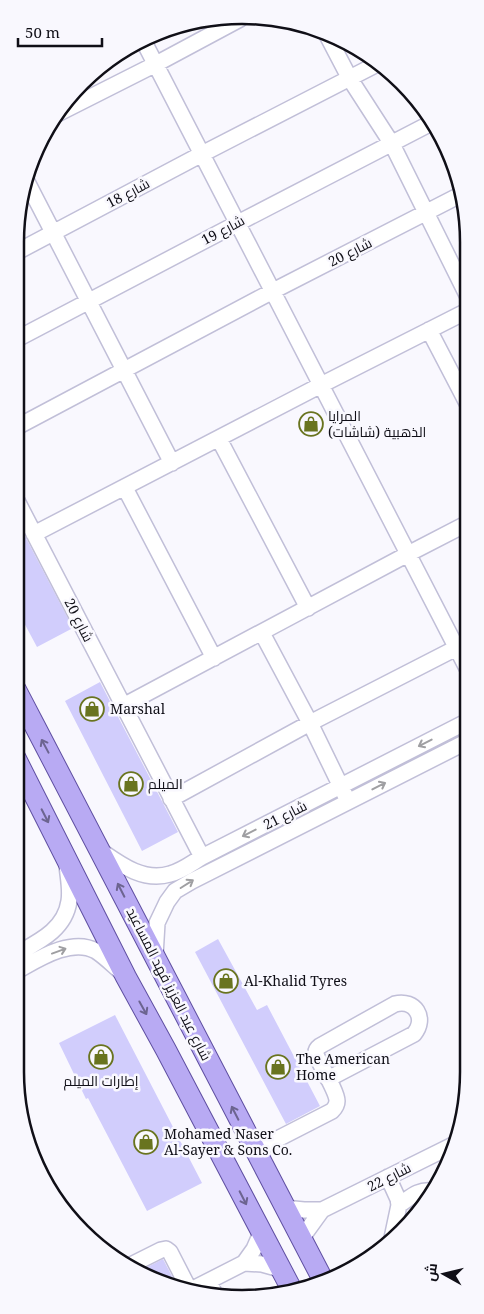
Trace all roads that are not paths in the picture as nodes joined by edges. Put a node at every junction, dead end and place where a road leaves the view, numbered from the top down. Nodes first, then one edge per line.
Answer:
1 (231, 24) edge
2 (331, 42) edge
3 (146, 46) edge
4 (156, 64) junction
5 (372, 67) edge
6 (350, 79) junction
7 (70, 107) edge
8 (426, 126) edge
9 (392, 144) junction
10 (202, 154) junction
11 (31, 187) edge
12 (456, 197) edge
13 (426, 213) junction
14 (238, 222) junction
15 (54, 233) junction
16 (24, 248) edge
17 (460, 281) edge
18 (273, 291) junction
19 (89, 302) junction
20 (460, 314) edge
21 (429, 330) junction
22 (24, 335) edge
23 (124, 370) junction
24 (321, 385) junction
25 (460, 388) edge
26 (24, 423) edge
27 (219, 439) junction
28 (172, 463) junction
29 (125, 488) junction
30 (24, 515) edge
31 (460, 528) edge
32 (34, 534) junction
33 (408, 554) junction
34 (308, 608) junction
35 (262, 633) junction
36 (460, 642) edge
37 (460, 646) edge
38 (214, 658) junction
39 (24, 705) edge
40 (123, 706) junction
41 (310, 723) junction
42 (460, 725) edge
43 (460, 745) edge
44 (24, 774) edge
45 (341, 786) junction
46 (171, 799) junction
47 (348, 801) junction
48 (100, 851) junction
49 (66, 856) junction
50 (202, 857) junction
51 (24, 950) edge
52 (155, 956) junction
53 (24, 968) edge
54 (126, 977) junction
55 (166, 1050) junction
56 (328, 1079) junction
57 (447, 1148) edge
58 (256, 1155) junction
59 (388, 1177) junction
60 (425, 1190) edge
61 (399, 1205) junction
62 (284, 1208) junction
63 (322, 1210) junction
64 (394, 1228) edge
65 (261, 1233) junction
66 (301, 1239) junction
67 (136, 1263) edge
68 (244, 1263) junction
69 (280, 1269) junction
70 (320, 1276) edge
71 (209, 1281) junction
72 (186, 1283) edge
73 (289, 1285) edge
74 (199, 1286) edge
75 (212, 1288) edge

1 - 4 street
2 - 6 street
3 - 4 street
4 - 7 street
4 - 10 street
5 - 6 street, شارع 18
6 - 9 street
6 - 10 street, شارع 18
8 - 9 street, شارع 19
9 - 13 street
9 - 14 street, شارع 19
10 - 14 street
10 - 15 street, شارع 18
11 - 15 street
12 - 13 street, شارع 20
13 - 17 street
13 - 18 street, شارع 20
14 - 18 street
14 - 19 street, شارع 19
15 - 16 street, شارع 18
15 - 19 street
18 - 23 street, شارع 20
18 - 24 street
19 - 22 street, شارع 19
19 - 23 street
20 - 21 street
21 - 24 street
21 - 25 street
23 - 26 street, شارع 20
23 - 28 street
24 - 27 street
24 - 33 street
27 - 28 street
27 - 34 street
28 - 29 street
29 - 32 street
29 - 38 street
30 - 32 street, شارع 20
31 - 33 street
32 - 40 street, شارع 20
33 - 34 street
33 - 36 street
34 - 35 street
35 - 38 street
35 - 41 street
37 - 41 street
38 - 40 street
48 -> 39 main road, شارع عبد العزيز فهد المساعيد
40 - 46 street, شارع 20
41 - 45 street
41 - 46 street
42 -> 45 street, شارع 21
47 -> 43 street, شارع 21
44 -> 49 main road
45 - 47 street
45 -> 50 street, شارع 21
46 - 50 street, شارع 20
52 -> 47 street, شارع 21
48 - 50 street, شارع 21
52 -> 48 main road, شارع عبد العزيز فهد المساعيد
49 - 51 street
49 - 54 main road
58 -> 52 main road, شارع عبد العزيز فهد المساعيد
53 -> 54 street
54 -> 55 main road
55 - 58 main road
55 -> 65 main road
56 - 56 street
56 - 58 street
57 - 59 street, شارع 22
58 - 62 main road, شارع عبد العزيز فهد المساعيد
59 - 61 street
59 - 63 street, شارع 22
60 - 61 street
61 - 64 street
62 - 63 street, شارع 22
62 - 66 main road, شارع عبد العزيز فهد المساعيد
63 - 66 street, شارع 22
65 - 68 street
65 - 69 main road
66 - 70 main road, شارع عبد العزيز فهد المساعيد
67 - 72 street
68 - 69 street
68 - 71 street
69 - 73 main road
71 - 74 street
71 - 75 street

